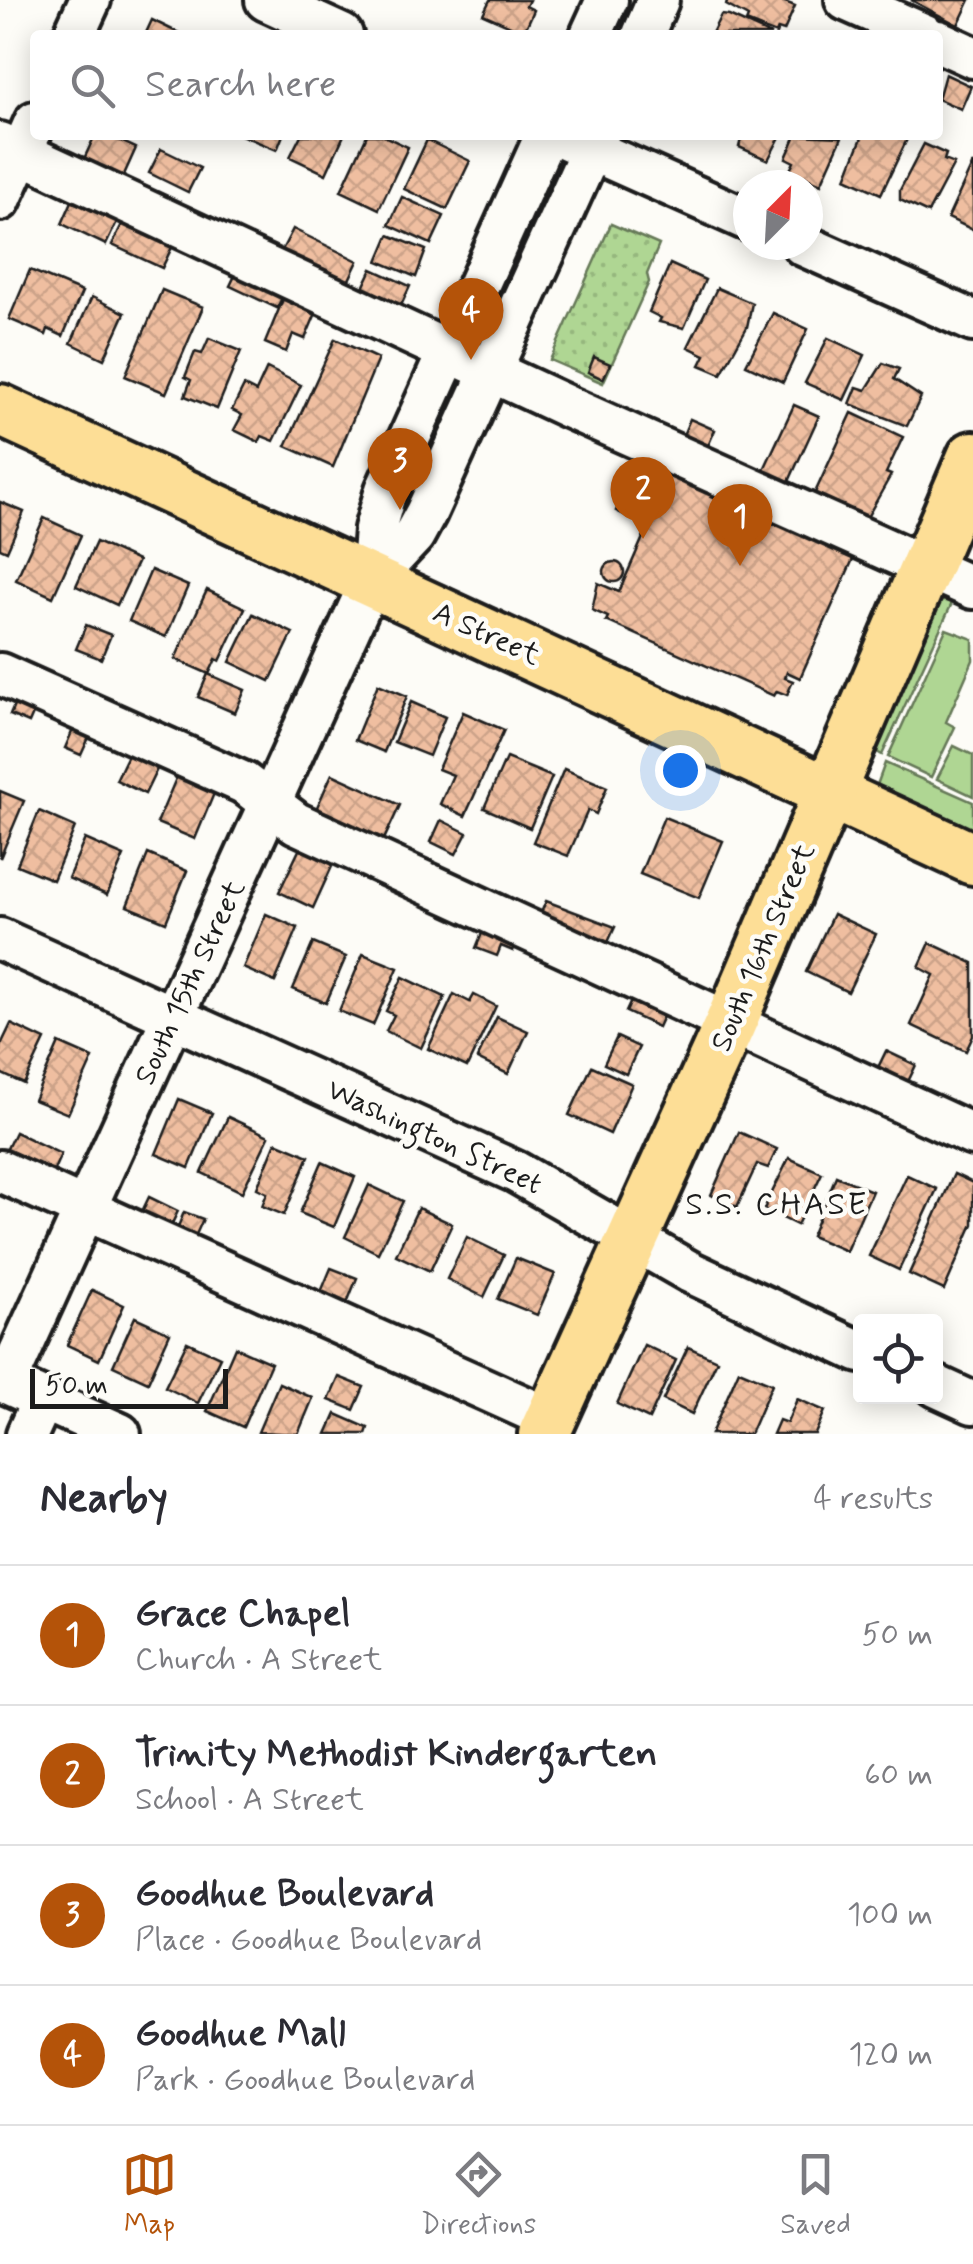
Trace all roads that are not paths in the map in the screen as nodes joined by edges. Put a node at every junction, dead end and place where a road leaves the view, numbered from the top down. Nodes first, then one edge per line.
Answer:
1 (90, 0) edge
2 (266, 0) edge
3 (607, 0) edge
4 (658, 0) edge
5 (846, 0) edge
6 (76, 30) edge
7 (331, 30) edge
8 (593, 30) edge
9 (645, 30) edge
10 (913, 30) edge
11 (943, 43) edge
12 (973, 56) edge
13 (19, 139) edge
14 (544, 140) edge
15 (583, 140) edge
16 (0, 200) edge
17 (733, 213) edge
18 (823, 254) edge
19 (973, 321) edge
20 (450, 350) junction
21 (492, 370) junction
22 (0, 410) edge
23 (973, 457) edge
24 (926, 566) junction
25 (372, 580) junction
26 (973, 588) edge
27 (0, 674) edge
28 (828, 792) junction
29 (270, 805) junction
30 (973, 859) edge
31 (0, 939) edge
32 (174, 1017) junction
33 (730, 1024) junction
34 (973, 1134) edge
35 (0, 1171) edge
36 (85, 1210) junction
37 (633, 1238) junction
38 (853, 1349) edge
39 (3, 1381) edge
40 (943, 1389) edge
41 (973, 1403) edge
42 (35, 1417) edge
43 (547, 1426) edge
44 (120, 1434) edge

1 - 6 street
2 - 7 street
3 - 8 street
4 - 9 street
5 - 10 street
11 - 12 street
13 - 16 street
13 - 20 street
14 - 20 street
15 - 17 street
15 - 21 street
18 - 19 street
20 - 21 street
20 - 25 street
21 - 24 street
21 - 25 street
22 - 25 main road, A Street
23 - 24 main road, South 16th Street
24 - 26 street
24 - 28 main road, South 16th Street
25 - 28 main road, A Street
25 - 29 street, South 15th Street
27 - 29 street
28 - 30 main road, A Street
28 - 33 main road, South 16th Street
29 - 32 street, South 15th Street
29 - 33 street
31 - 32 street, Washington Street
32 - 36 street, South 15th Street
32 - 37 street, Washington Street
33 - 34 street
33 - 37 main road, South 16th Street
35 - 36 street
36 - 39 street, South 15th Street
36 - 43 street
37 - 38 street, Washington Street
37 - 43 main road, South 16th Street
39 - 42 street
40 - 41 street
42 - 44 street

